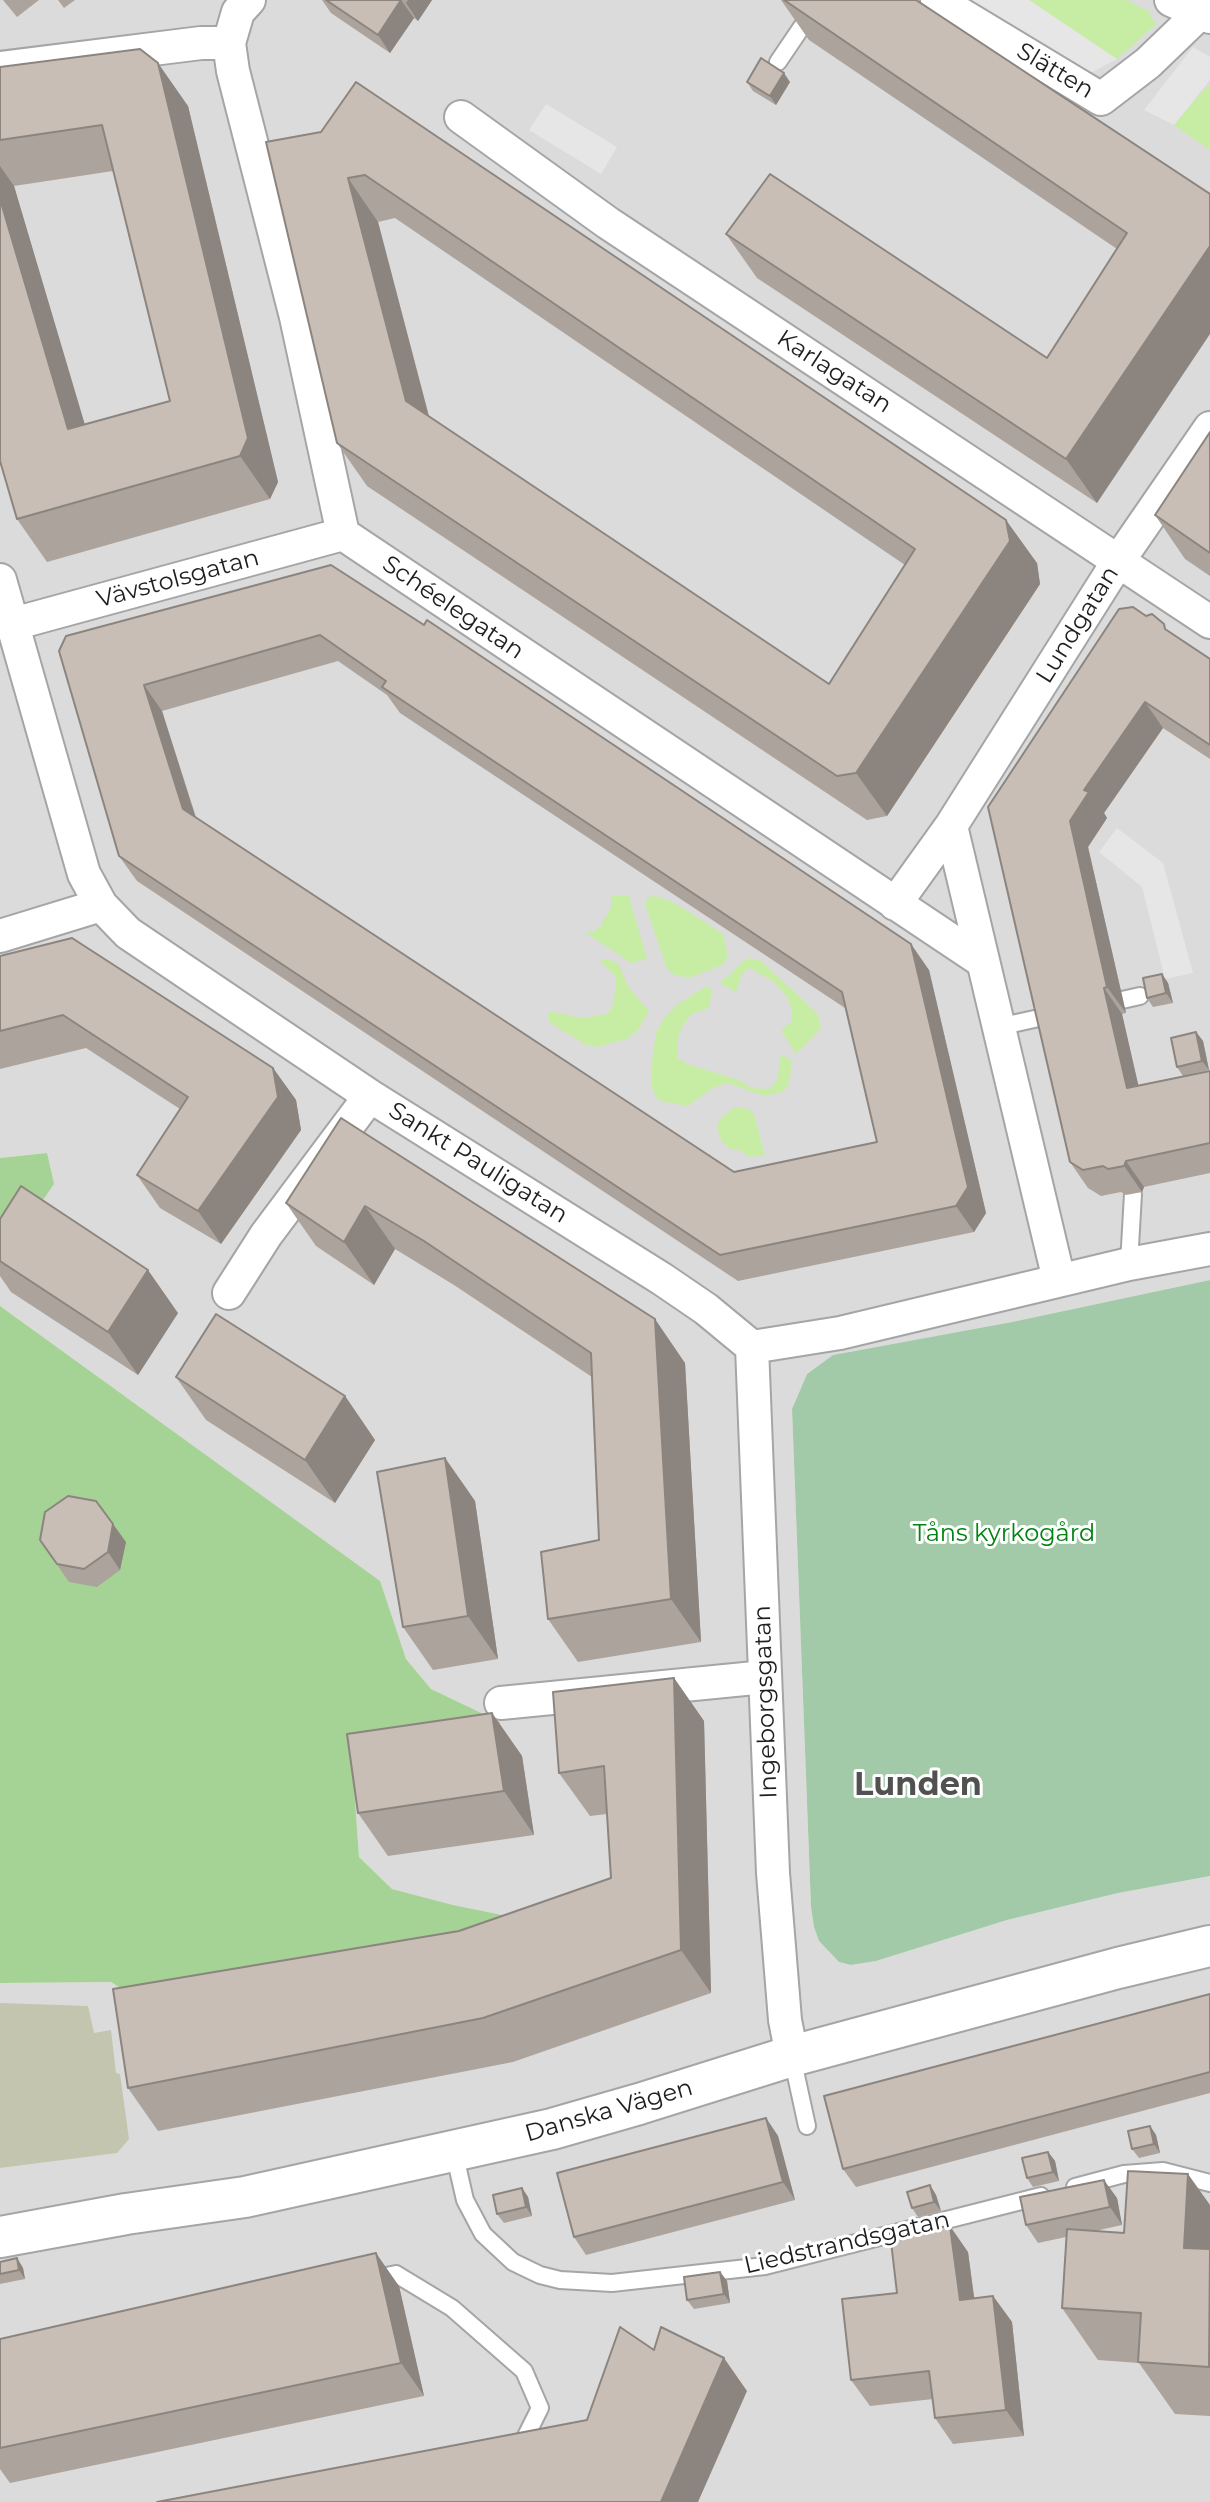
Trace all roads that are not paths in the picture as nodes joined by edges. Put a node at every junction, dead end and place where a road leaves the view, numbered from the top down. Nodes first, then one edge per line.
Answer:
1 (249, 0) edge
2 (820, 0) edge
3 (937, 0) edge
4 (1194, 10) edge
5 (229, 43) junction
6 (778, 62) dead end
7 (0, 68) edge
8 (461, 117) dead end
9 (1210, 428) edge
10 (343, 534) junction
11 (1119, 560) junction
12 (0, 580) edge
13 (1210, 622) edge
14 (13, 624) junction
15 (951, 826) junction
16 (895, 904) junction
17 (101, 905) junction
18 (0, 936) edge
19 (982, 961) junction
20 (1140, 996) dead end
21 (1122, 1000) dead end
22 (1048, 1016) edge
23 (998, 1027) junction
24 (370, 1096) junction
25 (1133, 1194) dead end
26 (1210, 1249) edge
27 (1129, 1264) junction
28 (1059, 1280) junction
29 (229, 1293) dead end
30 (752, 1347) junction
31 (765, 1677) junction
32 (501, 1703) dead end
33 (1210, 1946) edge
34 (792, 2056) junction
35 (807, 2126) dead end
36 (454, 2152) junction
37 (1210, 2183) edge
38 (0, 2237) edge
39 (353, 2283) edge
40 (505, 2450) edge

1 - 5 street
2 - 6 lane
3 - 4 street, Slätten
5 - 7 street
5 - 10 street
8 - 11 street, Karlagatan
9 - 11 street, Lundgatan
10 - 14 street, Vävstolsgatan
10 - 16 street, Schéelegatan
11 - 13 street, Karlagatan
11 - 15 street, Lundgatan
12 - 14 street, Sankt Pauligatan
14 - 17 street, Sankt Pauligatan
15 - 16 street, Lundgatan
15 - 19 street
16 - 19 street, Schéelegatan
17 - 18 street
17 - 24 street, Sankt Pauligatan
19 - 23 street
20 - 21 lane
22 - 23 lane
23 - 28 street
24 - 29 street
24 - 30 street, Sankt Pauligatan
25 - 27 lane
26 - 27 street
27 - 28 street
28 - 30 street
30 - 31 street, Ingeborgsgatan
31 - 32 street
31 - 34 street, Ingeborgsgatan
33 - 34 street, Danska Vägen
34 - 35 lane
34 - 36 street, Danska Vägen
36 - 37 lane, Liedstrandsgatan
36 - 38 street, Danska Vägen
39 - 40 lane

